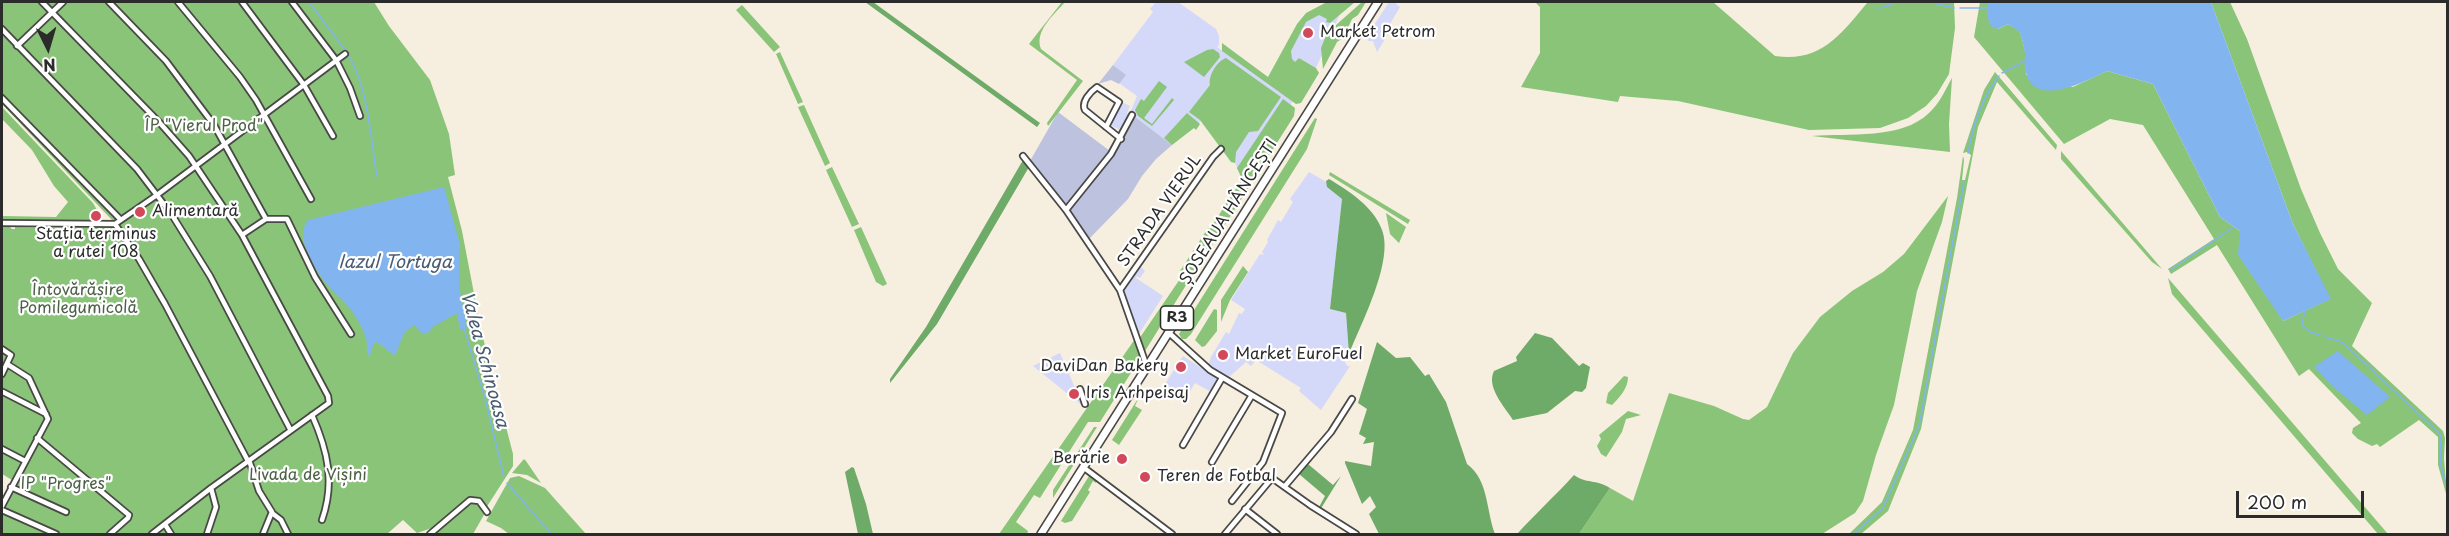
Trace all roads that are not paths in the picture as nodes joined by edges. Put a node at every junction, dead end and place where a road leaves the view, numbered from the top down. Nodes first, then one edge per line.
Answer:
1 (42, 2) edge
2 (63, 2) edge
3 (109, 2) edge
4 (178, 2) edge
5 (242, 2) edge
6 (292, 2) edge
7 (1378, 2) edge
8 (52, 12) junction
9 (2, 29) edge
10 (17, 46) junction
11 (345, 54) dead end
12 (336, 60) junction
13 (304, 85) junction
14 (2, 98) edge
15 (265, 114) junction
16 (1132, 115) dead end
17 (360, 116) dead end
18 (1106, 127) junction
19 (333, 136) dead end
20 (1121, 139) junction
21 (226, 144) junction
22 (1221, 149) dead end
23 (1023, 156) dead end
24 (195, 166) junction
25 (157, 195) junction
26 (311, 199) dead end
27 (1066, 210) junction
28 (266, 219) junction
29 (121, 220) junction
30 (2, 223) edge
31 (115, 224) junction
32 (242, 235) junction
33 (1120, 290) junction
34 (1168, 332) junction
35 (351, 334) dead end
36 (2, 349) edge
37 (7, 364) junction
38 (1147, 367) junction
39 (2, 374) edge
40 (1222, 378) junction
41 (1080, 389) dead end
42 (3, 392) dead end
43 (1252, 395) junction
44 (1352, 399) dead end
45 (1085, 404) dead end
46 (46, 414) junction
47 (312, 415) junction
48 (290, 429) junction
49 (37, 438) junction
50 (1183, 445) dead end
51 (2, 449) edge
52 (25, 461) junction
53 (249, 461) junction
54 (1212, 462) dead end
55 (1083, 467) junction
56 (11, 486) junction
57 (1285, 486) junction
58 (211, 488) junction
59 (1232, 501) dead end
60 (2, 508) edge
61 (1245, 509) junction
62 (66, 512) dead end
63 (487, 512) dead end
64 (272, 513) junction
65 (322, 520) dead end
66 (166, 526) junction
67 (56, 534) edge
68 (110, 534) edge
69 (152, 534) edge
70 (171, 534) edge
71 (207, 534) edge
72 (263, 534) edge
73 (288, 534) edge
74 (430, 534) edge
75 (1041, 534) edge
76 (1172, 534) edge
77 (1225, 534) edge
78 (1277, 534) edge
79 (1356, 534) edge

1 - 8 street
2 - 8 street
3 - 21 street
4 - 15 street
5 - 13 street
6 - 12 street
7 - 34 highway, ȘOSEAUA HÂNCEȘTI / R3
8 - 10 street
8 - 24 street
9 - 10 street
10 - 25 street
11 - 12 street
12 - 13 street
12 - 17 street
13 - 15 street
13 - 19 street
14 - 29 street
15 - 21 street
15 - 26 street
16 - 20 street
18 - 18 street
18 - 20 street
20 - 27 street
21 - 24 street
21 - 28 street
22 - 33 street, STRADA VIERUL
23 - 27 street, STRADA VIERUL
24 - 25 street
24 - 32 street
25 - 29 street
25 - 48 street
27 - 33 street, STRADA VIERUL
28 - 32 street
28 - 35 street
29 - 31 street
30 - 31 street
31 - 53 street
32 - 47 street
33 - 38 street, STRADA VIERUL
34 - 38 highway, ȘOSEAUA HÂNCEȘTI / R3
34 - 40 street
36 - 37 street
37 - 39 street
37 - 46 street
38 - 55 highway, ȘOSEAUA HÂNCEȘTI / R3
40 - 43 street
40 - 50 street
41 - 45 street
42 - 46 street
43 - 54 street
43 - 59 street
44 - 57 street
46 - 49 street
47 - 48 street
47 - 65 street
48 - 53 street
49 - 52 street
49 - 68 street
51 - 52 street
52 - 56 street
53 - 58 street
53 - 64 street
55 - 75 highway, ȘOSEAUA HÂNCEȘTI / R3
55 - 76 street
56 - 60 street
56 - 62 street
57 - 61 street
57 - 79 street
58 - 66 street
58 - 71 street
60 - 67 street
61 - 77 street
61 - 78 street
63 - 74 street
64 - 72 street
64 - 73 street
66 - 69 street
66 - 70 street

